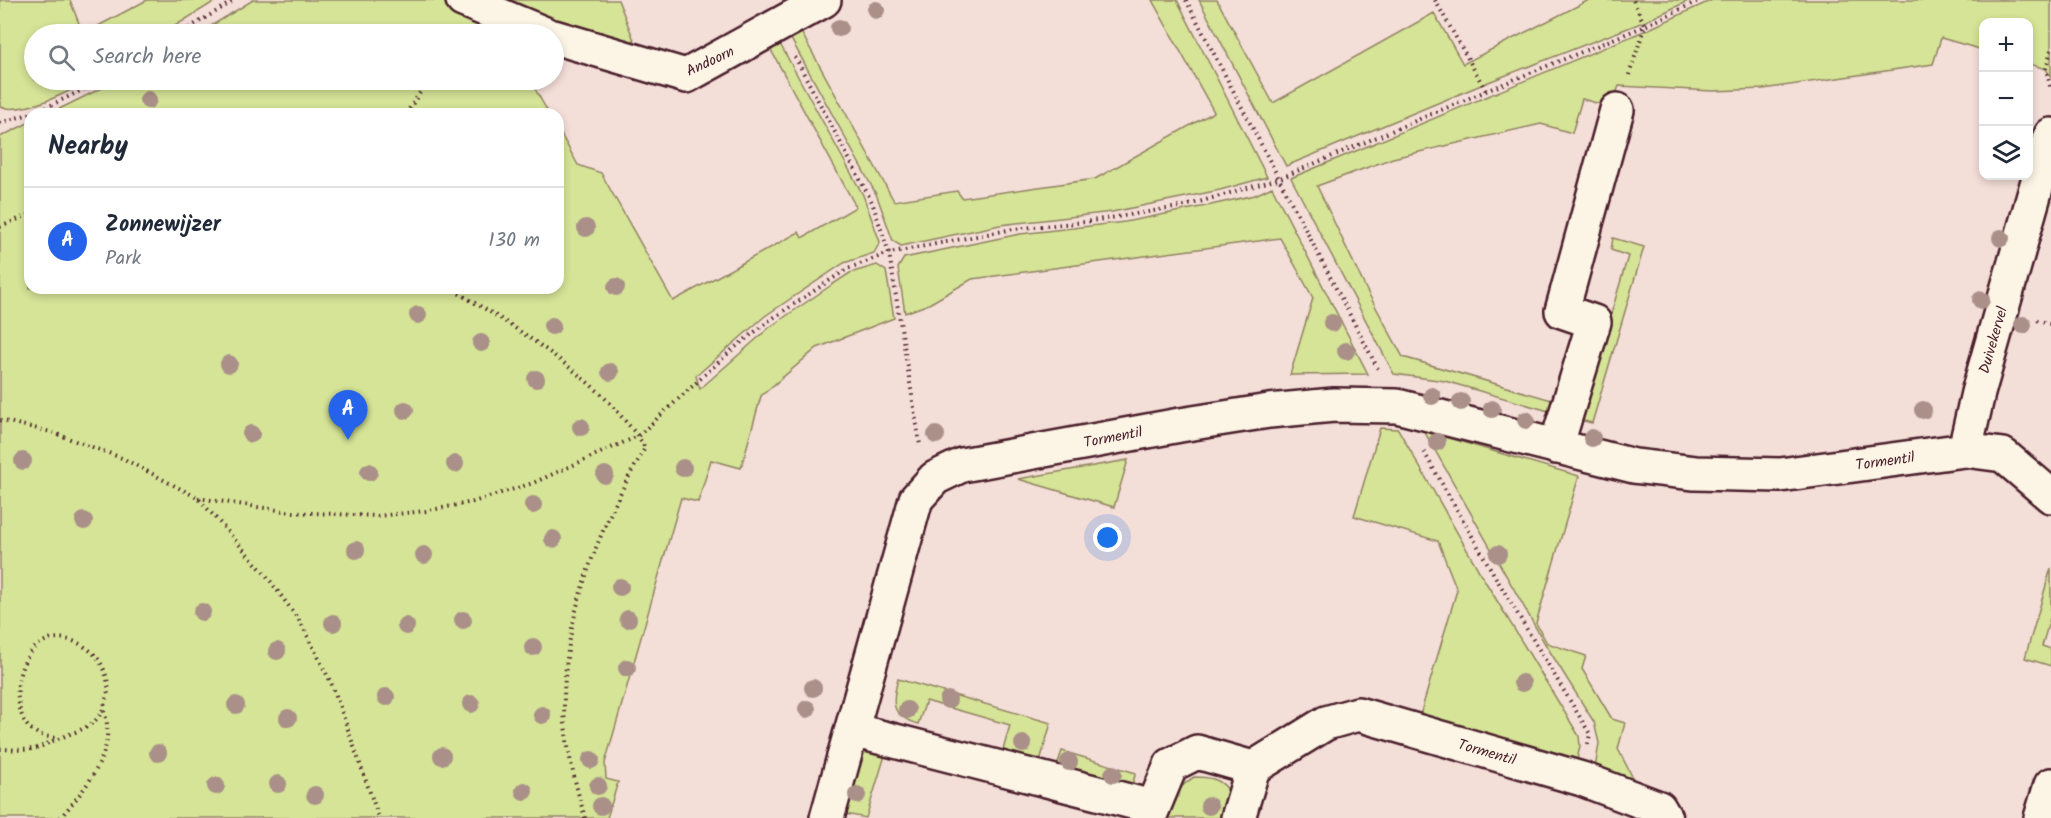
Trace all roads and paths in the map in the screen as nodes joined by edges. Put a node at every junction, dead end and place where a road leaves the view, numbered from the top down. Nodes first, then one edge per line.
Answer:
1 (235, 0) edge
2 (463, 0) edge
3 (824, 0) edge
4 (1435, 0) edge
5 (1633, 0) edge
6 (1700, 0) edge
7 (196, 24) edge
8 (521, 24) edge
9 (778, 26) junction
10 (1645, 26) junction
11 (564, 40) edge
12 (2051, 50) edge
13 (82, 90) edge
14 (422, 90) edge
15 (2051, 90) edge
16 (1486, 91) junction
17 (45, 108) edge
18 (410, 108) edge
19 (1617, 110) joint
20 (24, 116) edge
21 (0, 123) edge
22 (2051, 135) edge
23 (24, 217) edge
24 (0, 227) edge
25 (889, 253) junction
26 (459, 294) edge
27 (0, 420) edge
28 (638, 436) junction
29 (1556, 447) junction
30 (1965, 450) junction
31 (935, 478) junction
32 (2051, 496) edge
33 (198, 498) junction
34 (24, 650) dead end
35 (103, 710) junction
36 (16, 715) dead end
37 (852, 730) junction
38 (59, 738) junction
39 (0, 749) edge
40 (1253, 768) junction
41 (2051, 785) edge
42 (1150, 813) edge
43 (1662, 813) edge
44 (60, 818) edge
45 (379, 818) edge
46 (585, 818) edge
47 (827, 818) edge
48 (1238, 818) edge
49 (2041, 818) edge

1 - 7 path
2 - 8 street
3 - 9 street, Andoorn
4 - 16 path
5 - 10 path
6 - 10 path
9 - 11 street, Andoorn
9 - 25 path
10 - 16 path
10 - 19 path
12 - 15 path
13 - 17 path
14 - 18 path
16 - 25 path
19 - 29 street
20 - 21 path
22 - 30 street, Duivekervel
23 - 24 path
25 - 28 path
25 - 31 path
26 - 28 path
27 - 33 path
28 - 33 path
28 - 46 path
29 - 30 street, Tormentil
29 - 31 street, Tormentil
30 - 32 street
31 - 37 street, Tormentil
33 - 45 path
34 - 35 path
35 - 38 path
35 - 44 path
36 - 38 path
37 - 42 street
37 - 47 street, Tormentil
38 - 39 path
40 - 42 street
40 - 43 street, Tormentil
40 - 48 street
41 - 49 street

